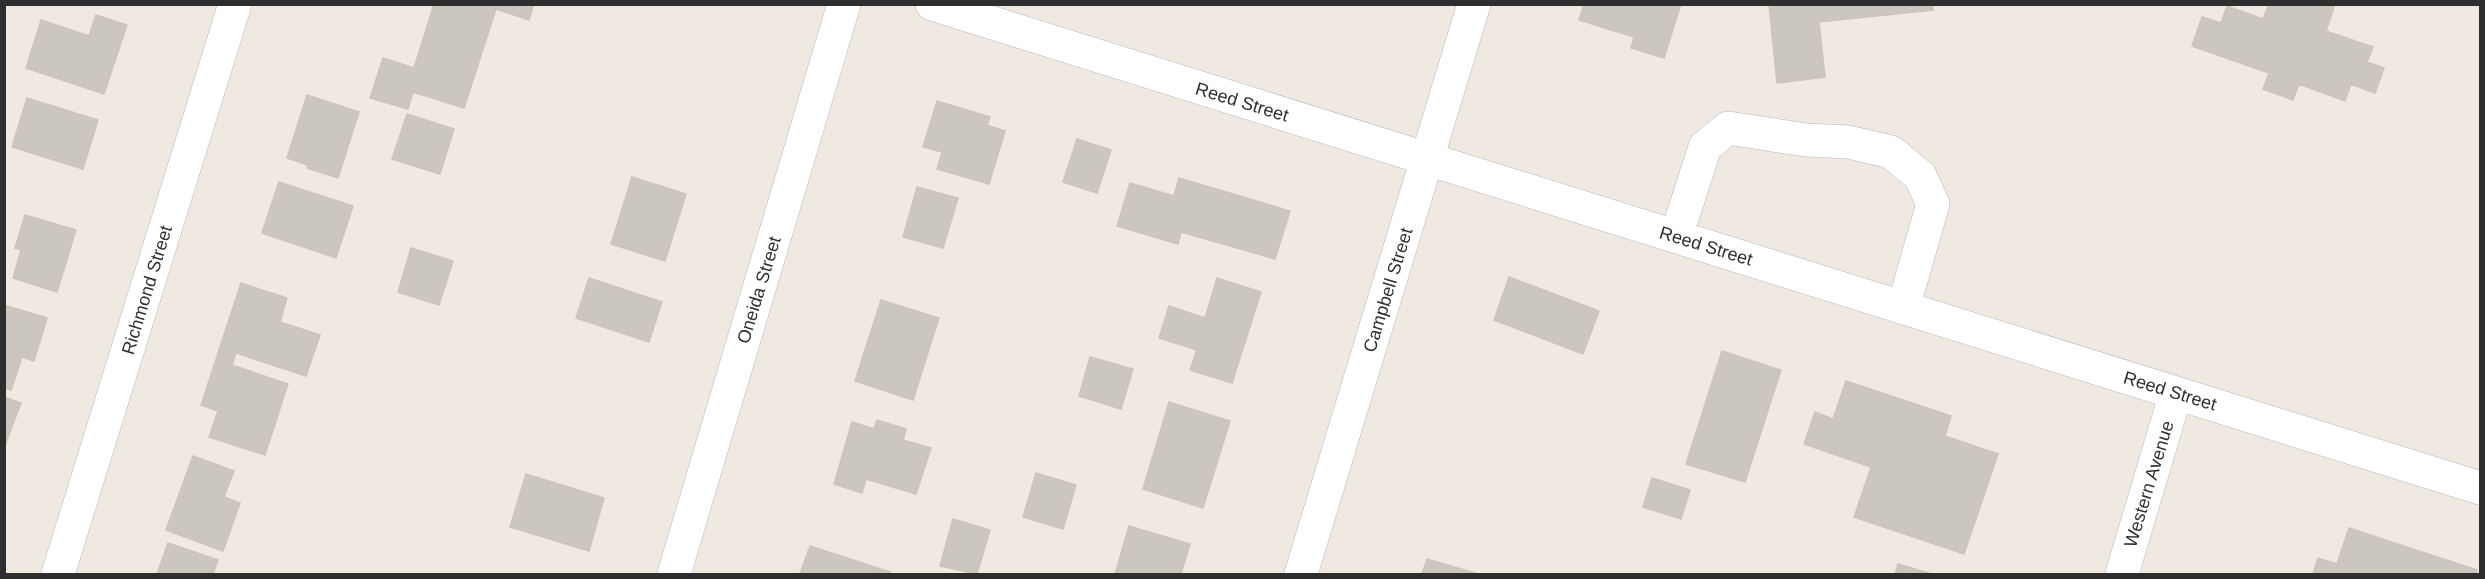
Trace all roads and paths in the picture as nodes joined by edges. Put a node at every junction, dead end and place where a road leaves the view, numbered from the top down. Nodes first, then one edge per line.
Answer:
1 (235, 4) edge
2 (844, 4) edge
3 (932, 4) edge
4 (1474, 4) edge
5 (1427, 160) junction
6 (1676, 237) junction
7 (1903, 308) junction
8 (2175, 393) junction
9 (2481, 488) edge
10 (58, 574) edge
11 (674, 574) edge
12 (1301, 574) edge
13 (2122, 574) edge

1 - 10 street, Richmond Street
2 - 11 street, Oneida Street
3 - 5 street, Reed Street
4 - 5 street, Campbell Street
5 - 6 street, Reed Street
5 - 12 street, Campbell Street
6 - 7 street, Reed Street
6 - 7 street
7 - 8 street, Reed Street
8 - 9 street, Reed Street
8 - 13 street, Western Avenue

